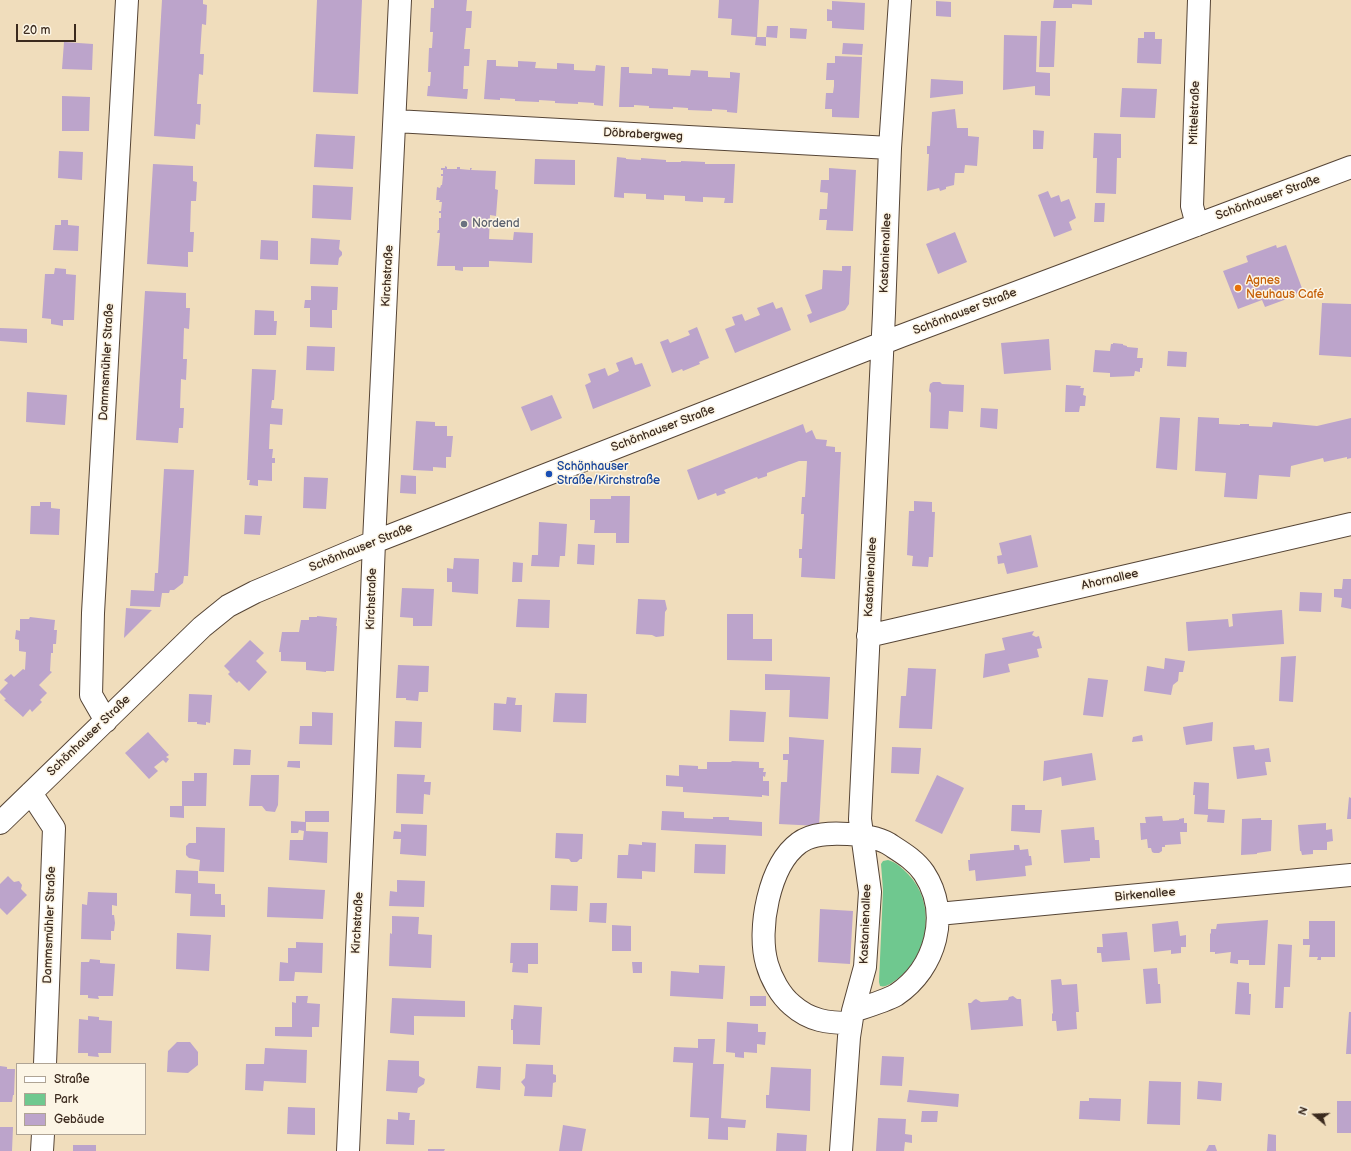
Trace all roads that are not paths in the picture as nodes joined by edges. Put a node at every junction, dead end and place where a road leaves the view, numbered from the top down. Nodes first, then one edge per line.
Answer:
1 (127, 0) edge
2 (400, 0) edge
3 (900, 0) edge
4 (1199, 0) edge
5 (395, 121) junction
6 (890, 148) junction
7 (1351, 167) edge
8 (1196, 225) junction
9 (883, 343) junction
10 (1351, 524) edge
11 (374, 542) junction
12 (868, 636) junction
13 (106, 720) junction
14 (31, 792) junction
15 (0, 823) edge
16 (862, 835) junction
17 (1351, 876) edge
18 (938, 914) junction
19 (852, 1017) junction
20 (45, 1063) edge
21 (43, 1135) edge
22 (42, 1151) edge
23 (348, 1151) edge
24 (841, 1151) edge

1 - 13 street, Dammsmühler Straße
2 - 5 street, Kirchstraße
3 - 6 street, Kastanienallee
4 - 8 street, Mittelstraße
5 - 6 street, Döbrabergweg
5 - 11 street, Kirchstraße
6 - 9 street, Kastanienallee
7 - 8 street, Schönhauser Straße
8 - 9 street, Schönhauser Straße
9 - 11 street, Schönhauser Straße
9 - 12 street, Kastanienallee
10 - 12 street, Ahornallee
11 - 13 street, Schönhauser Straße
11 - 23 street, Kirchstraße
12 - 16 street, Kastanienallee
13 - 14 street, Schönhauser Straße
14 - 15 street, Schönhauser Straße
14 - 20 street, Dammsmühler Straße
16 - 18 street
16 - 19 street, Kastanienallee
16 - 19 street
17 - 18 street, Birkenallee
18 - 19 street
19 - 24 street, Kastanienallee
21 - 22 street

